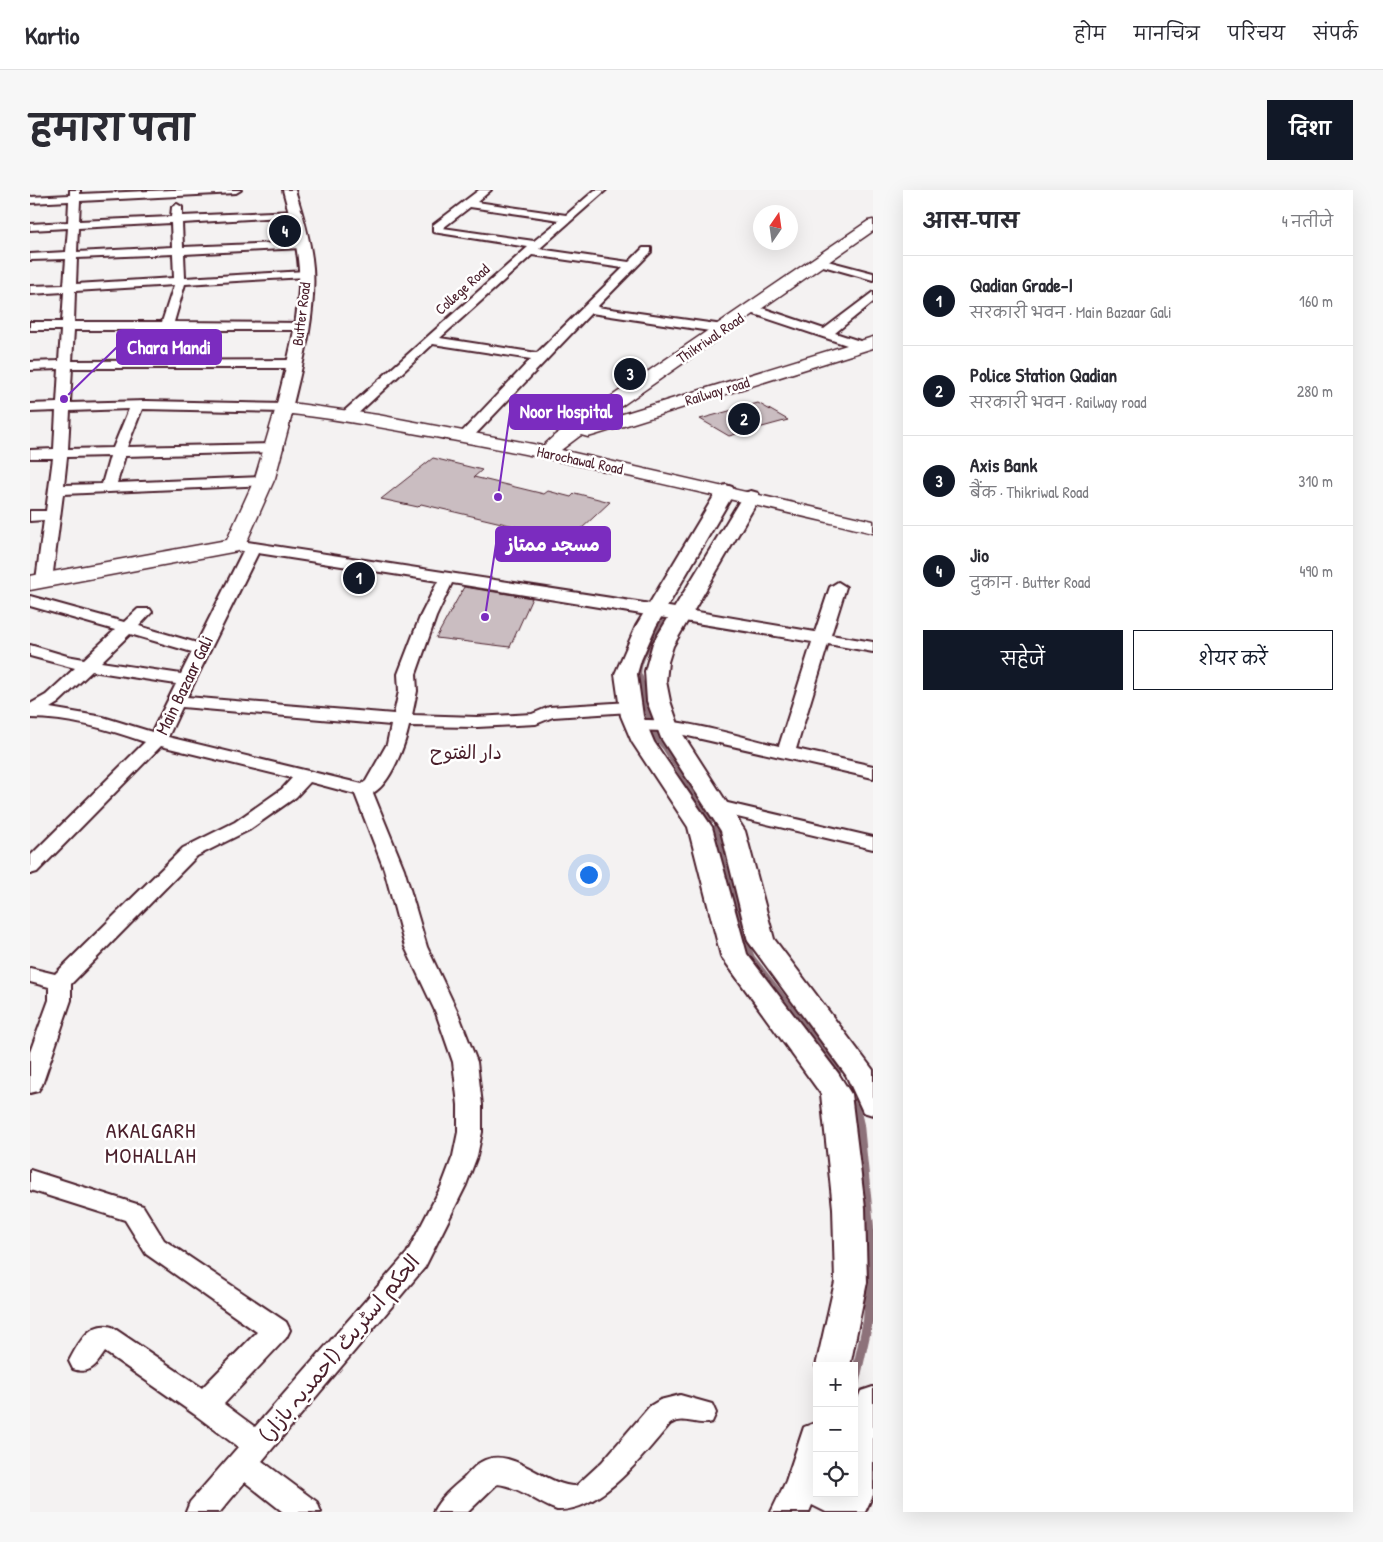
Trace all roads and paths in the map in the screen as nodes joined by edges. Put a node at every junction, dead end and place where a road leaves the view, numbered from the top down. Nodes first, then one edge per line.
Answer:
1 (236, 190) edge
2 (289, 190) edge
3 (486, 190) edge
4 (601, 190) edge
5 (178, 191) edge
6 (75, 194) edge
7 (30, 200) edge
8 (468, 204) junction
9 (296, 214) junction
10 (568, 218) junction
11 (176, 220) junction
12 (873, 224) edge
13 (73, 225) junction
14 (30, 227) edge
15 (301, 244) junction
16 (533, 248) junction
17 (178, 250) junction
18 (647, 250) dead end
19 (72, 255) junction
20 (30, 257) edge
21 (820, 262) junction
22 (867, 265) dead end
23 (632, 266) junction
24 (856, 272) junction
25 (306, 274) junction
26 (873, 277) edge
27 (180, 283) junction
28 (70, 288) junction
29 (30, 290) edge
30 (873, 296) edge
31 (588, 309) junction
32 (752, 309) junction
33 (68, 324) junction
34 (167, 325) junction
35 (30, 326) edge
36 (300, 326) junction
37 (723, 329) junction
38 (826, 334) junction
39 (430, 340) junction
40 (867, 344) edge
41 (540, 357) junction
42 (66, 364) junction
43 (295, 364) junction
44 (30, 366) edge
45 (137, 406) junction
46 (64, 407) junction
47 (30, 408) edge
48 (284, 408) junction
49 (347, 416) junction
50 (465, 437) junction
51 (555, 446) junction
52 (276, 448) junction
53 (119, 451) junction
54 (61, 452) junction
55 (30, 454) edge
56 (265, 481) junction
57 (108, 488) junction
58 (56, 490) junction
59 (726, 491) junction
60 (751, 497) junction
61 (53, 515) junction
62 (30, 516) edge
63 (873, 527) edge
64 (244, 547) junction
65 (446, 578) junction
66 (37, 582) edge
67 (838, 587) dead end
68 (30, 601) edge
69 (144, 612) dead end
70 (668, 612) junction
71 (127, 629) junction
72 (821, 638) junction
73 (873, 647) edge
74 (202, 649) junction
75 (30, 650) edge
76 (89, 665) junction
77 (186, 680) junction
78 (176, 701) junction
79 (30, 712) edge
80 (633, 716) junction
81 (402, 720) junction
82 (666, 726) junction
83 (157, 740) junction
84 (786, 753) junction
85 (873, 772) edge
86 (306, 776) junction
87 (364, 792) junction
88 (724, 815) junction
89 (700, 827) junction
90 (873, 843) edge
91 (30, 868) edge
92 (30, 975) edge
93 (60, 982) junction
94 (859, 1071) junction
95 (828, 1080) junction
96 (30, 1085) edge
97 (873, 1104) edge
98 (30, 1180) edge
99 (83, 1362) dead end
100 (834, 1362) edge
101 (873, 1402) edge
102 (204, 1405) junction
103 (702, 1413) dead end
104 (851, 1452) edge
105 (251, 1455) junction
106 (201, 1512) edge
107 (306, 1512) edge
108 (448, 1512) edge

1 - 5 street
2 - 9 street, Butter Road
3 - 8 street
4 - 10 street, College Road
5 - 6 street
5 - 11 street
6 - 7 street
6 - 13 street
8 - 10 street
8 - 16 street
9 - 11 street
9 - 15 street, Butter Road
10 - 16 street, College Road
11 - 13 street
11 - 17 street
12 - 21 main road, Thikriwal Road
13 - 14 street
13 - 19 street
15 - 17 street
15 - 25 street, Butter Road
16 - 23 street
16 - 39 street, College Road
17 - 19 street
17 - 27 street
18 - 23 street
19 - 20 street
19 - 28 street
21 - 24 street
21 - 32 main road, Thikriwal Road
22 - 24 street
23 - 31 street
24 - 26 street
25 - 27 street
25 - 36 street, Butter Road
27 - 28 street
27 - 34 street
28 - 29 street
28 - 33 street
30 - 38 street
31 - 37 street
31 - 41 street
32 - 37 main road, Thikriwal Road
32 - 38 street
33 - 34 street
33 - 35 street
33 - 42 street
34 - 36 street
36 - 43 street, Butter Road
37 - 51 main road, Thikriwal Road
38 - 40 street
39 - 41 street
39 - 49 street, College Road
40 - 51 main road, Railway road
41 - 50 street
42 - 43 street
42 - 44 street
42 - 46 street
43 - 48 street, Butter Road
45 - 46 street
45 - 48 street
45 - 53 street
46 - 47 street
46 - 54 street
48 - 49 main road, Harochawal Road
48 - 52 main road
49 - 50 main road, Harochawal Road
50 - 51 main road, Harochawal Road
51 - 59 main road, Harochawal Road
52 - 53 street
52 - 56 main road
53 - 54 street
53 - 57 street
54 - 55 street
54 - 58 street
56 - 57 street
56 - 64 main road
57 - 58 street
58 - 61 street
59 - 60 main road, Harochawal Road
59 - 70 street
60 - 63 main road, Harochawal Road
60 - 70 street
61 - 62 street
61 - 66 street
64 - 65 street
64 - 66 main road
64 - 74 street, Main Bazaar Gali
65 - 70 street
65 - 81 street
67 - 72 street
68 - 71 street
69 - 71 street
70 - 72 street
70 - 80 street
70 - 82 street
71 - 74 street
71 - 76 street
72 - 73 street
72 - 84 street
74 - 77 street, Main Bazaar Gali
75 - 76 street
76 - 77 street
76 - 79 street
77 - 78 street, Main Bazaar Gali
78 - 81 street
78 - 83 street, Main Bazaar Gali
79 - 83 street
80 - 81 street
80 - 82 street
80 - 89 street
81 - 87 street
82 - 84 street
82 - 88 street
83 - 86 street
83 - 91 street, Main Bazaar Gali
84 - 85 street
86 - 87 street
86 - 93 street
87 - 105 street, الحکم اسٹریٹ (احمدیہ بازار)
88 - 89 street
88 - 90 street
88 - 94 street
89 - 95 street
92 - 93 street
93 - 96 street
94 - 95 street
94 - 97 street
95 - 100 street
98 - 102 street
99 - 102 street
101 - 104 street
102 - 105 street
103 - 108 street
105 - 106 street, الحکم اسٹریٹ (احمدیہ بازار)
105 - 107 street

